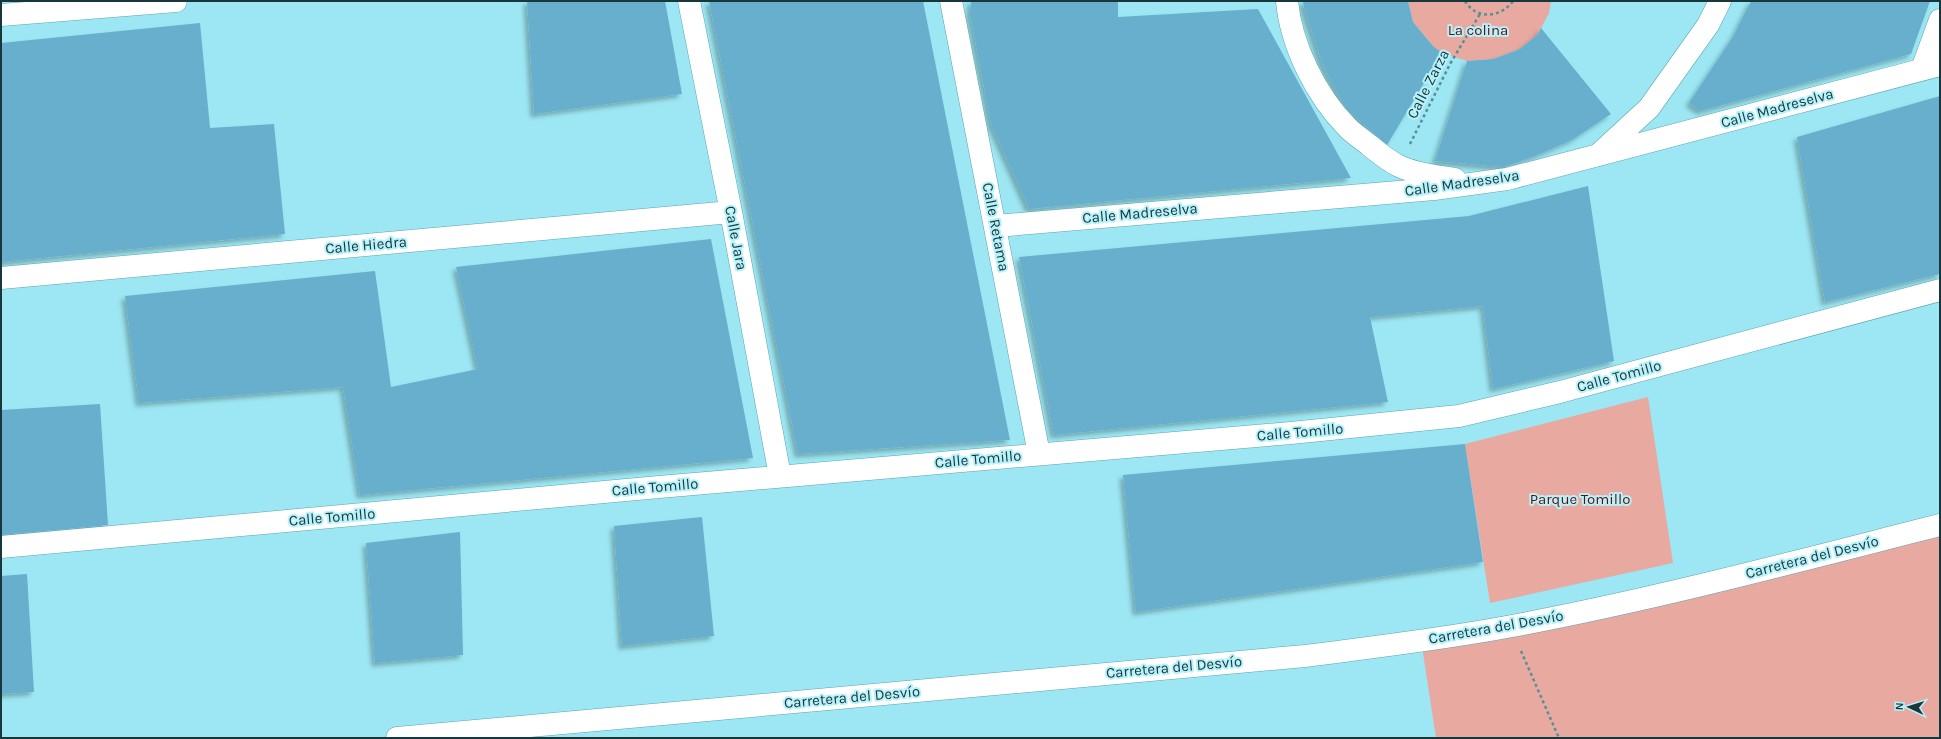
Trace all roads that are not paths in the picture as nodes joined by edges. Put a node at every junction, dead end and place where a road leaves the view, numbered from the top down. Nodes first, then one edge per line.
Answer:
1 (176, 1) edge
2 (689, 1) edge
3 (951, 1) edge
4 (1287, 1) edge
5 (1720, 1) edge
6 (1, 15) edge
7 (1940, 20) edge
8 (1931, 67) edge
9 (1597, 156) junction
10 (1484, 182) junction
11 (731, 212) junction
12 (996, 226) junction
13 (1, 278) edge
14 (1940, 290) edge
15 (1039, 454) junction
16 (780, 476) junction
17 (1940, 525) edge
18 (1, 547) edge
19 (397, 738) edge

1 - 6 main road
2 - 11 main road, Calle Jara
3 - 12 main road, Calle Retama
4 - 10 main road
5 - 9 main road
7 - 8 main road
8 - 9 main road, Calle Madreselva
9 - 10 main road, Calle Madreselva
10 - 12 main road, Calle Madreselva
11 - 13 main road, Calle Hiedra
11 - 16 main road, Calle Jara
12 - 15 main road, Calle Retama
14 - 15 main road, Calle Tomillo
15 - 16 main road, Calle Tomillo
16 - 18 main road, Calle Tomillo
17 - 19 main road, Carretera del Desvío

